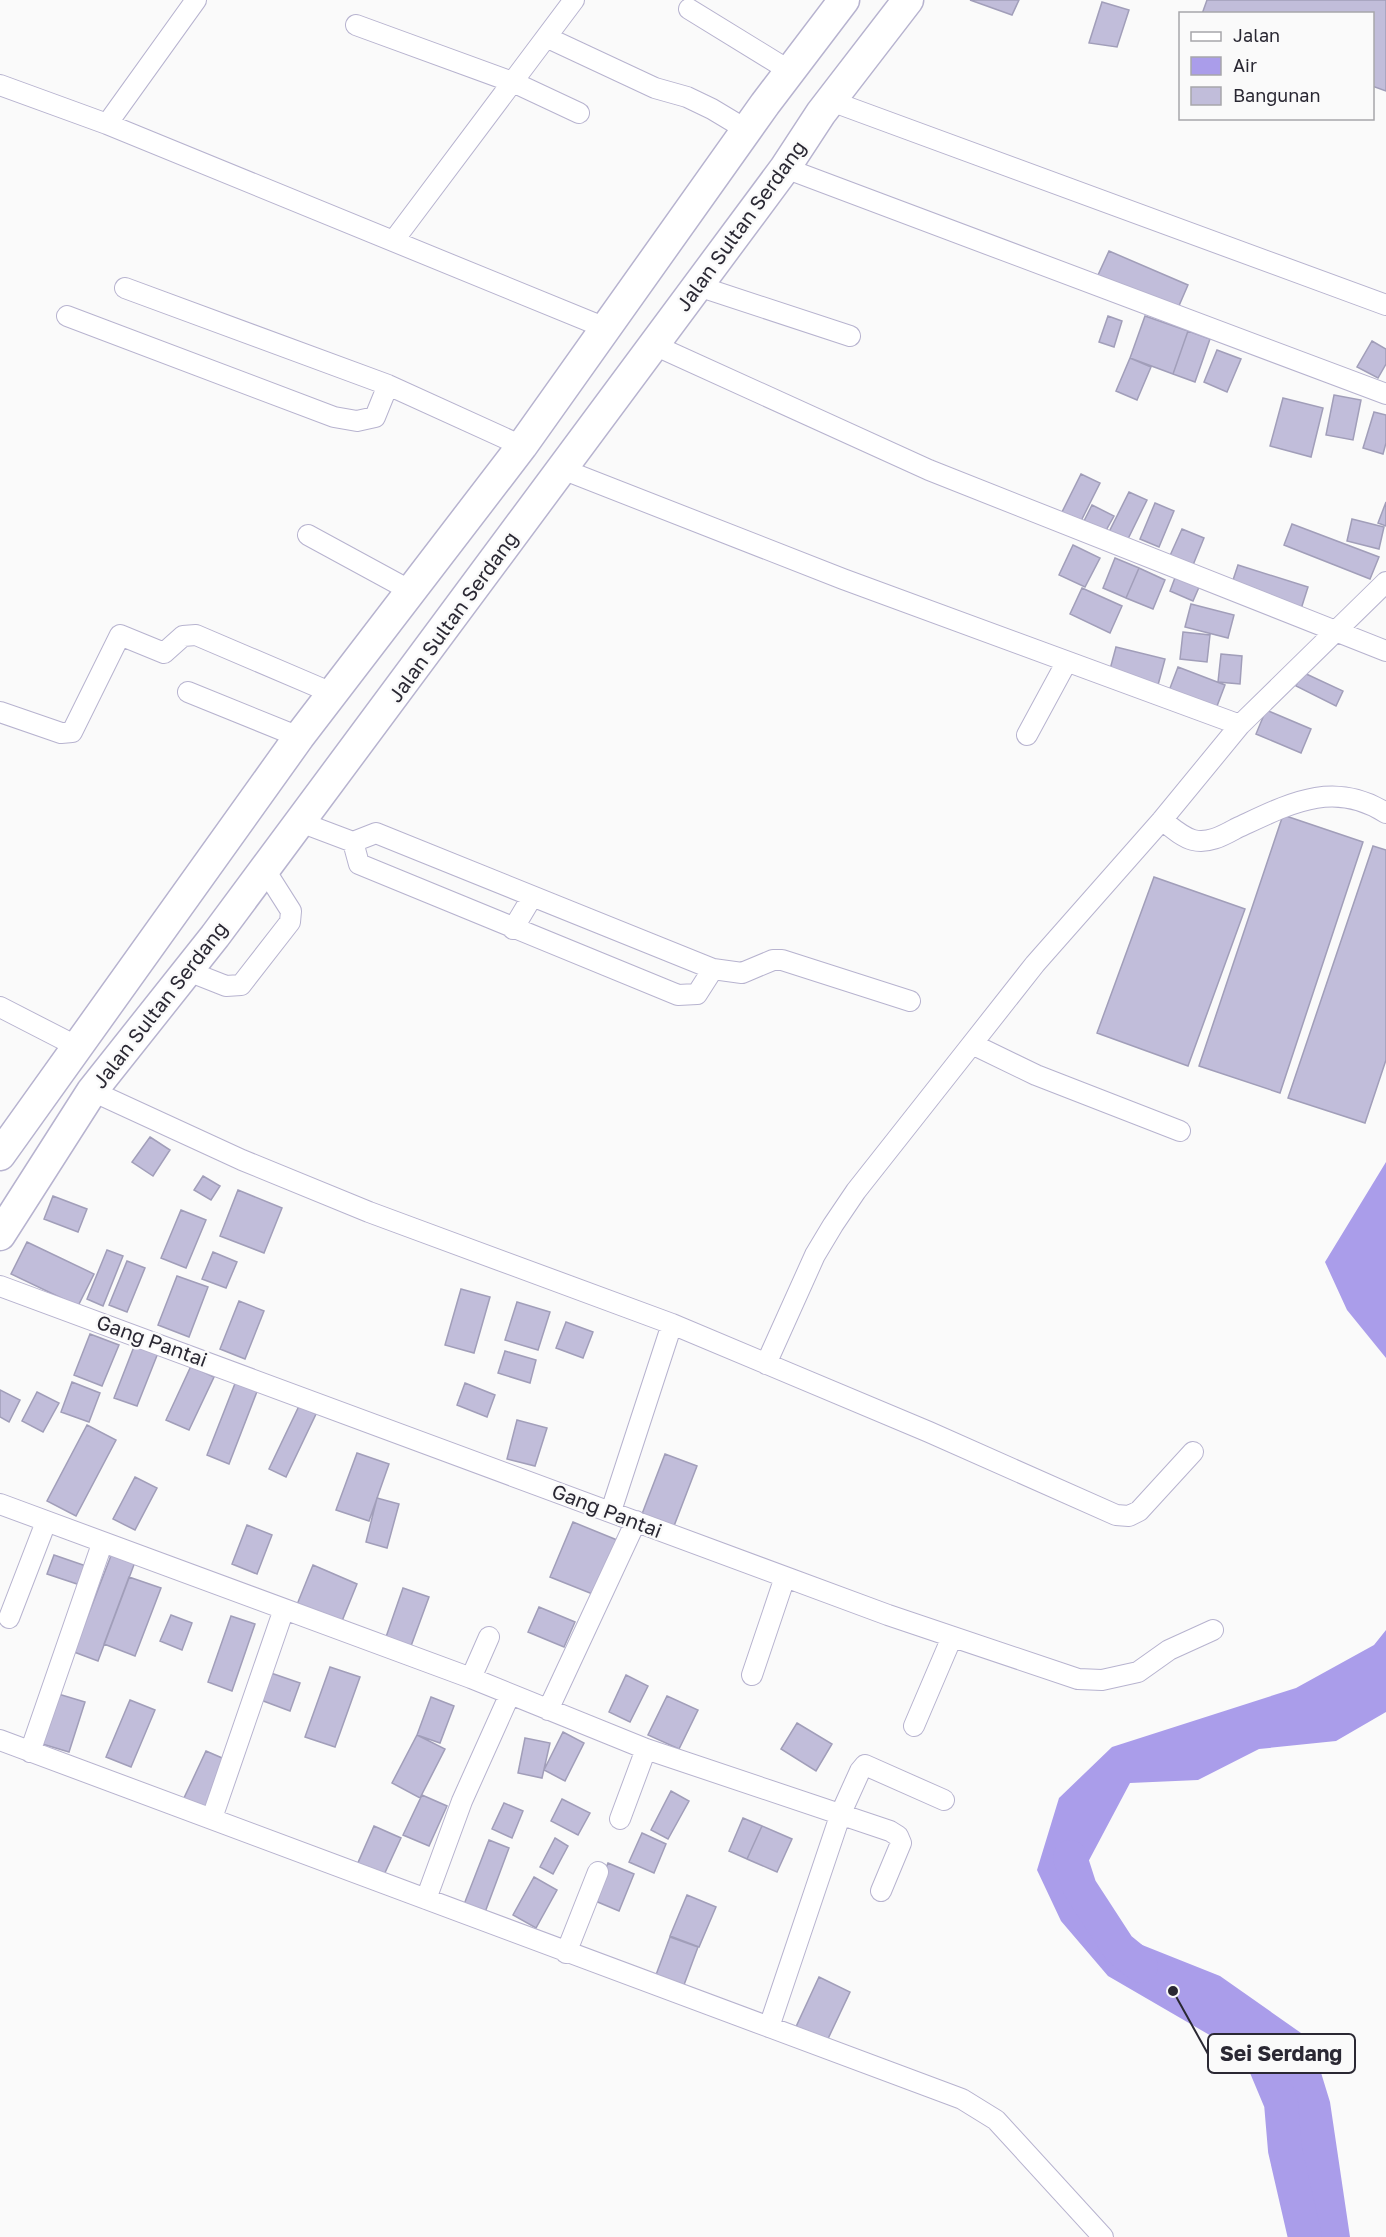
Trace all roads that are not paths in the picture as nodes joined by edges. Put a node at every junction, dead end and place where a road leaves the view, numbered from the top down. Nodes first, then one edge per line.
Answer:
1 (196, 0) edge
2 (574, 0) edge
3 (844, 0) edge
4 (908, 0) edge
5 (689, 9) dead end
6 (356, 25) dead end
7 (548, 38) junction
8 (790, 71) junction
9 (515, 83) junction
10 (0, 85) edge
11 (831, 101) junction
12 (579, 113) dead end
13 (107, 124) junction
14 (747, 130) junction
15 (785, 168) junction
16 (394, 240) junction
17 (698, 286) junction
18 (125, 288) dead end
19 (1386, 305) edge
20 (68, 316) dead end
21 (608, 329) junction
22 (850, 336) dead end
23 (654, 345) junction
24 (388, 385) junction
25 (1386, 394) edge
26 (522, 446) junction
27 (562, 469) junction
28 (308, 535) dead end
29 (1386, 582) edge
30 (411, 591) junction
31 (1338, 630) junction
32 (1386, 651) edge
33 (1066, 663) junction
34 (188, 692) dead end
35 (332, 693) junction
36 (0, 712) edge
37 (1240, 725) junction
38 (1027, 735) dead end
39 (299, 738) junction
40 (1386, 813) edge
41 (1162, 820) junction
42 (300, 822) junction
43 (353, 842) junction
44 (264, 870) junction
45 (532, 897) junction
46 (513, 929) junction
47 (713, 969) junction
48 (188, 971) junction
49 (910, 1001) dead end
50 (0, 1007) edge
51 (972, 1044) junction
52 (78, 1047) junction
53 (92, 1091) junction
54 (1180, 1131) dead end
55 (0, 1155) edge
56 (0, 1235) edge
57 (0, 1286) edge
58 (672, 1324) junction
59 (766, 1364) junction
60 (1193, 1452) dead end
61 (0, 1504) edge
62 (611, 1510) junction
63 (636, 1521) junction
64 (46, 1522) junction
65 (102, 1544) junction
66 (785, 1577) junction
67 (284, 1610) junction
68 (9, 1618) dead end
69 (1213, 1630) dead end
70 (489, 1637) dead end
71 (952, 1637) junction
72 (752, 1675) dead end
73 (471, 1678) junction
74 (510, 1694) junction
75 (548, 1710) junction
76 (914, 1725) dead end
77 (0, 1740) edge
78 (646, 1749) junction
79 (30, 1752) junction
80 (944, 1800) dead end
81 (841, 1814) junction
82 (212, 1818) junction
83 (620, 1819) dead end
84 (598, 1872) dead end
85 (881, 1891) dead end
86 (426, 1899) junction
87 (566, 1953) junction
88 (769, 2027) junction
89 (1103, 2237) edge

1 - 13 street
2 - 7 street
3 - 8 highway, Jalan Sultan Serdang
4 - 11 highway, Jalan Sultan Serdang
5 - 8 street
6 - 9 street
7 - 9 street
7 - 14 street
8 - 14 highway, Jalan Sultan Serdang
9 - 12 street
9 - 16 street
10 - 13 street
11 - 15 highway, Jalan Sultan Serdang
11 - 19 street
13 - 16 street
14 - 21 highway, Jalan Sultan Serdang
15 - 17 highway, Jalan Sultan Serdang
15 - 25 street
16 - 21 street
17 - 22 street
17 - 23 highway, Jalan Sultan Serdang
18 - 24 street
20 - 24 street
21 - 26 highway, Jalan Sultan Serdang
23 - 27 highway, Jalan Sultan Serdang
23 - 31 street
24 - 26 street
26 - 30 highway, Jalan Sultan Serdang
27 - 33 street
27 - 42 highway, Jalan Sultan Serdang
28 - 30 street
29 - 31 street
30 - 35 highway, Jalan Sultan Serdang
31 - 32 street
31 - 37 street
33 - 37 street
33 - 38 street
34 - 39 street
35 - 36 street
35 - 39 highway, Jalan Sultan Serdang
37 - 41 street
39 - 52 highway, Jalan Sultan Serdang
40 - 41 street
41 - 51 street
42 - 43 street
42 - 44 highway, Jalan Sultan Serdang
43 - 45 street
43 - 46 street
44 - 48 highway, Jalan Sultan Serdang
44 - 48 street
45 - 46 street
45 - 47 street
46 - 47 street
47 - 49 street
48 - 53 highway, Jalan Sultan Serdang
50 - 52 street
51 - 54 street
51 - 59 street
52 - 55 highway, Jalan Sultan Serdang
53 - 56 highway, Jalan Sultan Serdang
53 - 58 street
57 - 62 street, Gang Pantai
58 - 59 street
58 - 62 street
59 - 60 street
61 - 64 street
62 - 63 street, Gang Pantai
63 - 66 street, Gang Pantai
63 - 75 street
64 - 65 street
64 - 68 street
65 - 67 street
65 - 79 street
66 - 71 street, Gang Pantai
66 - 72 street
67 - 73 street
67 - 82 street
69 - 71 street, Gang Pantai
70 - 73 street
71 - 76 street
73 - 74 street
74 - 75 street
74 - 86 street
75 - 78 street
77 - 79 street
78 - 81 street
78 - 83 street
79 - 82 street
80 - 81 street
81 - 85 street
81 - 88 street
82 - 86 street
84 - 87 street
86 - 87 street
87 - 88 street
88 - 89 street

